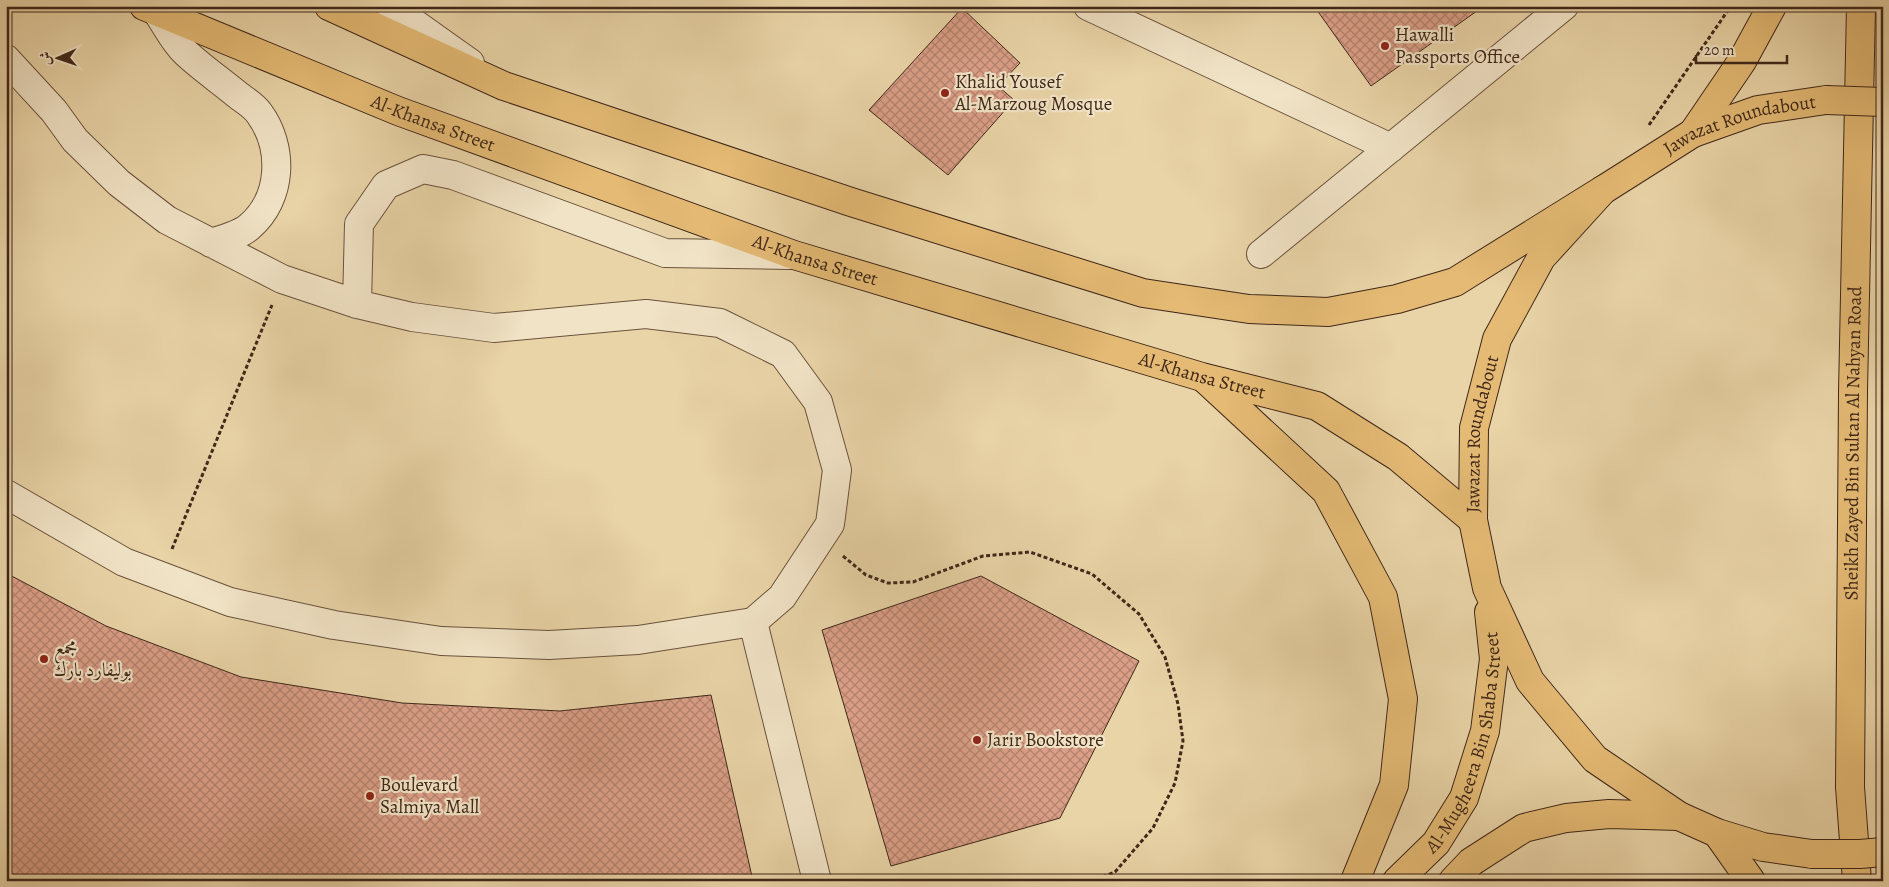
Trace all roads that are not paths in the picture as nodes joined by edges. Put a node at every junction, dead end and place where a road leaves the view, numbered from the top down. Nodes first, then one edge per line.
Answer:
1 (329, 6) edge
2 (390, 6) edge
3 (1088, 6) edge
4 (1564, 6) edge
5 (1772, 6) edge
6 (1861, 6) edge
7 (151, 9) edge
8 (6, 60) edge
9 (504, 86) junction
10 (1883, 102) edge
11 (1693, 133) junction
12 (1391, 148) junction
13 (1603, 190) junction
14 (211, 243) junction
15 (1261, 254) dead end
16 (794, 255) junction
17 (357, 304) junction
18 (1202, 377) junction
19 (6, 494) edge
20 (1473, 520) junction
21 (1487, 588) junction
22 (754, 622) junction
23 (1679, 816) junction
24 (1717, 833) junction
25 (1883, 852) edge
26 (817, 881) edge
27 (1355, 881) edge
28 (1397, 881) edge
29 (1453, 881) edge
30 (1751, 881) edge
31 (1857, 881) edge

1 - 9 main road
2 - 9 lane
3 - 12 lane
4 - 12 lane
5 - 11 main road
6 - 31 main road, Sheikh Zayed Bin Sultan Al Nahyan Road
7 - 14 lane
7 - 16 main road, Al-Khansa Street
8 - 14 lane
9 - 13 main road
10 - 11 main road, Jawazat Roundabout, bridge
11 - 13 main road, Jawazat Roundabout
12 - 15 lane
13 - 20 main road, Jawazat Roundabout
14 - 17 lane
16 - 17 lane
16 - 18 main road, Al-Khansa Street
17 - 22 lane
18 - 20 main road, Al-Khansa Street
18 - 27 main road
19 - 22 lane
20 - 21 main road, Jawazat Roundabout
21 - 23 main road, Jawazat Roundabout
21 - 28 main road, Al-Mugheera Bin Shaba Street
22 - 26 lane
23 - 24 main road, Jawazat Roundabout
23 - 29 main road
24 - 25 main road, Jawazat Roundabout, bridge
24 - 30 main road

